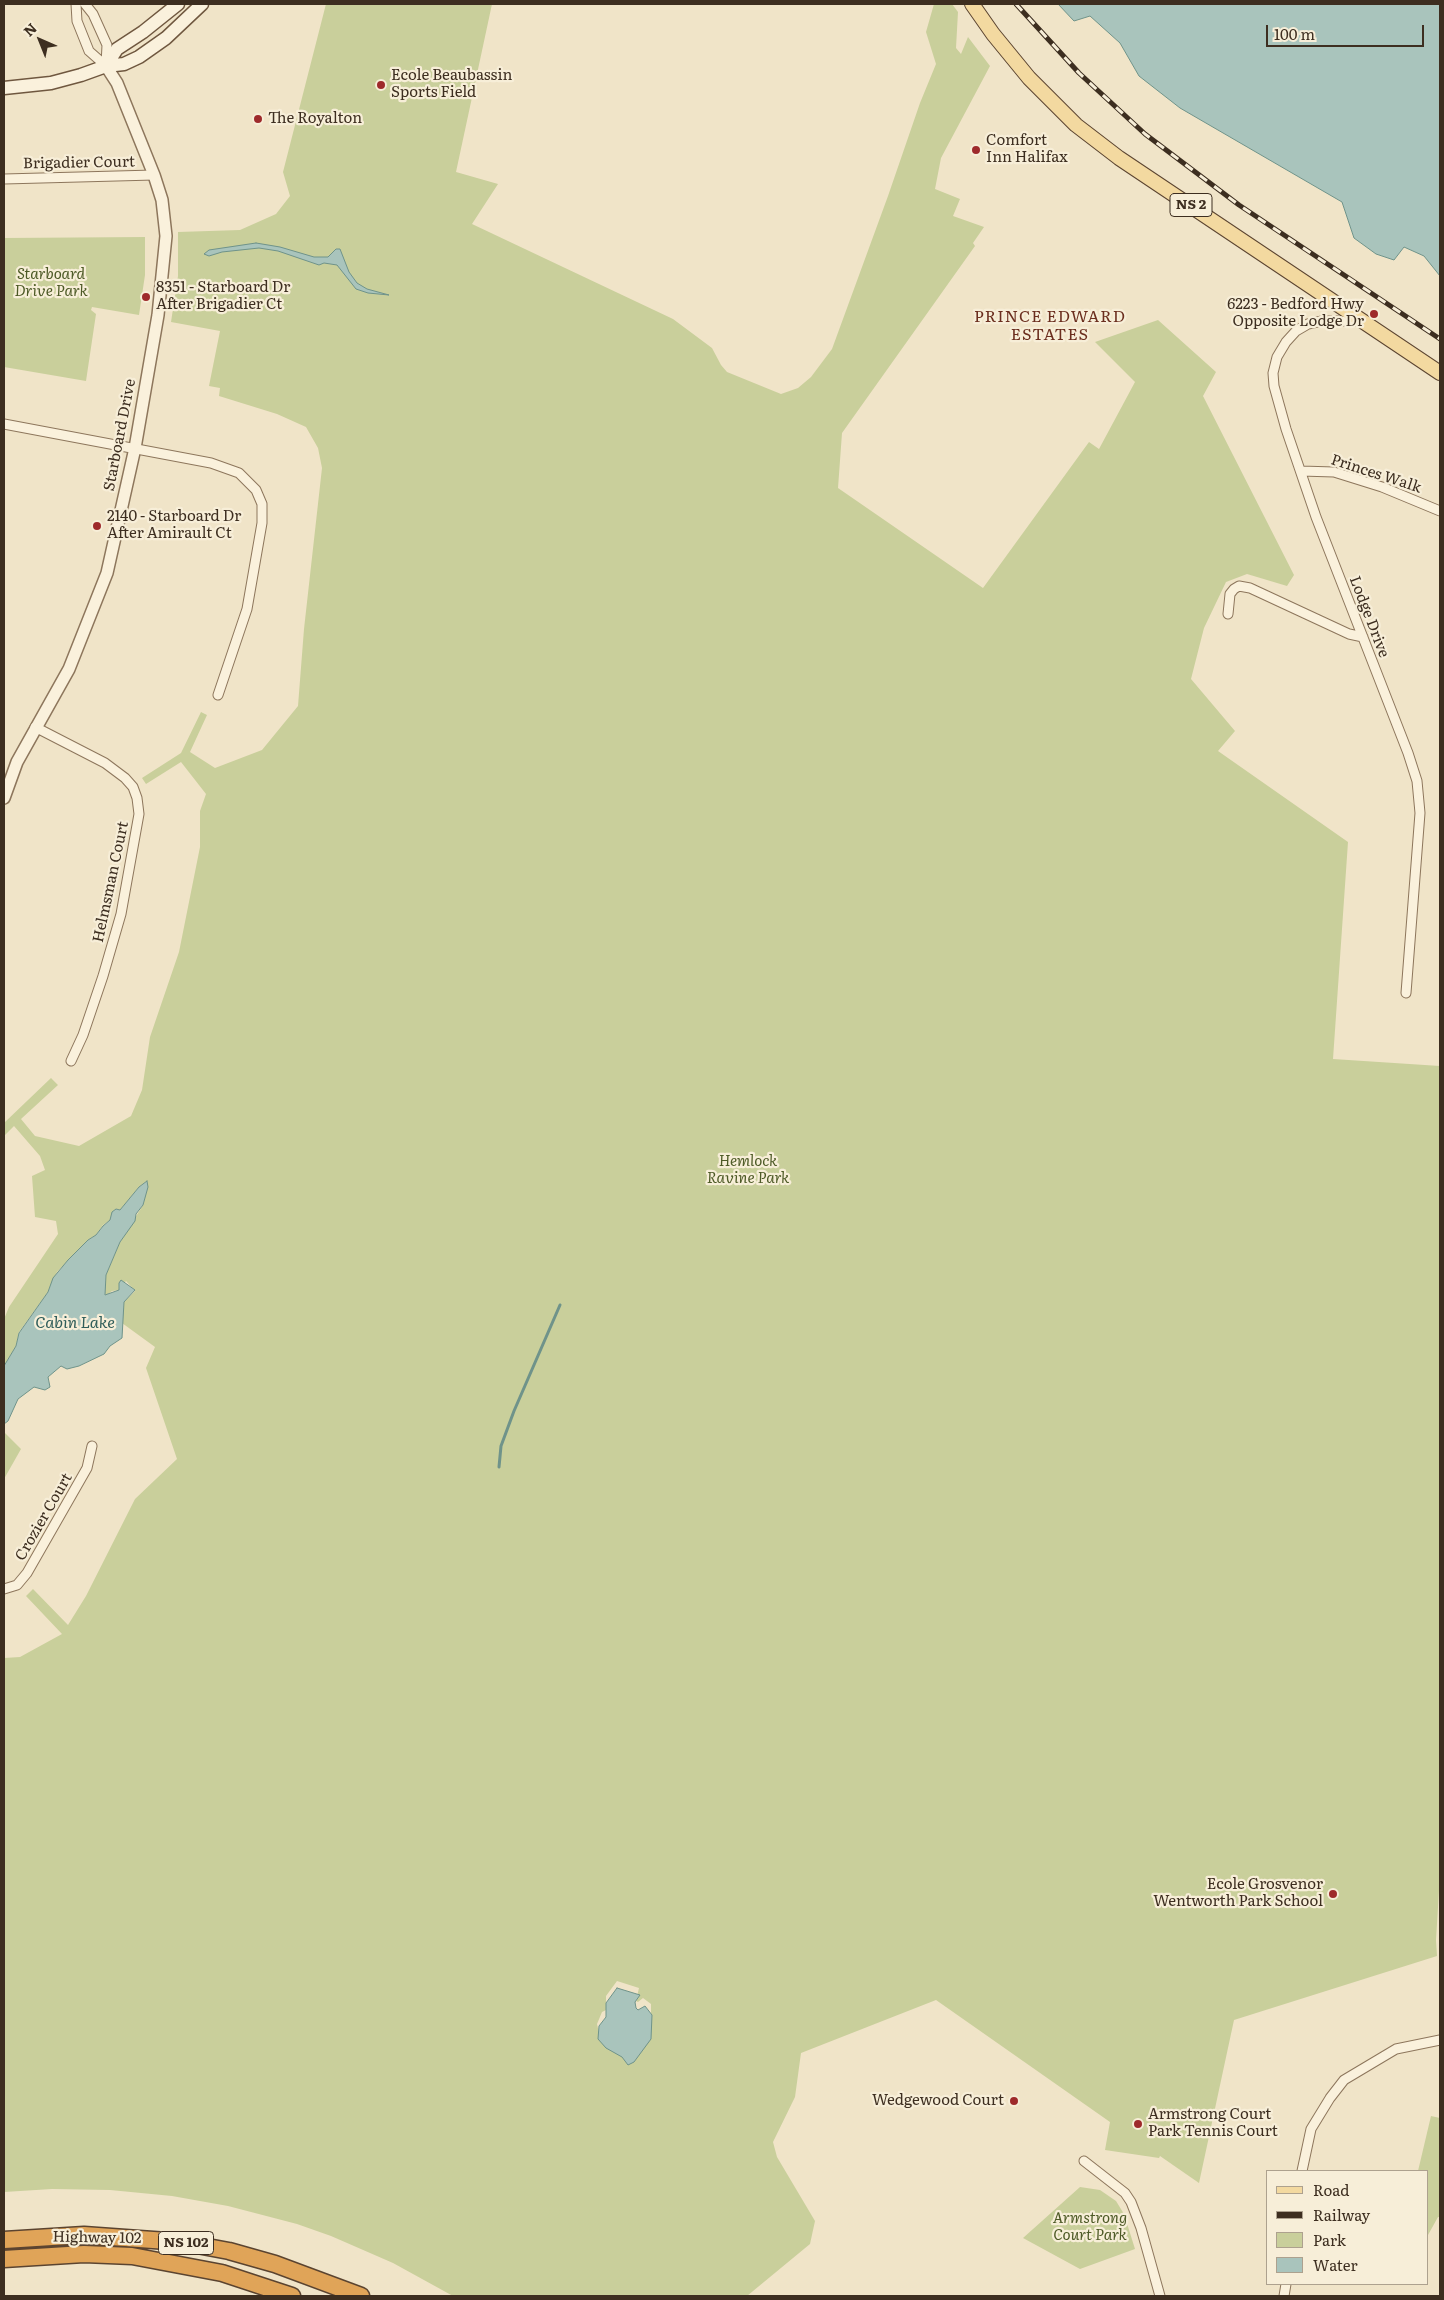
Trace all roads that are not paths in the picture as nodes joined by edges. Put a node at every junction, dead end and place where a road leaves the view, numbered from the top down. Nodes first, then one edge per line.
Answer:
1 (76, 4) edge
2 (86, 4) edge
3 (178, 4) edge
4 (202, 4) edge
5 (972, 4) edge
6 (106, 66) junction
7 (4, 88) edge
8 (154, 175) junction
9 (4, 178) edge
10 (1364, 322) junction
11 (1440, 372) edge
12 (4, 424) edge
13 (135, 448) junction
14 (1301, 471) junction
15 (1440, 511) edge
16 (1228, 614) dead end
17 (1362, 637) junction
18 (218, 695) dead end
19 (35, 727) junction
20 (4, 798) edge
21 (1406, 993) dead end
22 (70, 1061) dead end
23 (92, 1446) dead end
24 (4, 1589) edge
25 (1440, 2040) edge
26 (1084, 2161) dead end
27 (1302, 2170) edge
28 (4, 2240) edge
29 (4, 2259) edge
30 (292, 2296) edge
31 (361, 2296) edge
32 (1160, 2296) edge

1 - 6 street
2 - 6 street
3 - 6 main road
4 - 6 main road
5 - 10 main road, NS 2
6 - 7 main road
6 - 8 street, Starboard Drive
8 - 9 street, Brigadier Court
8 - 13 street, Starboard Drive
10 - 11 main road, NS 2
10 - 14 street, Lodge Drive
12 - 13 street
13 - 18 street
13 - 19 street, Starboard Drive
14 - 15 street, Princes Walk
14 - 17 street, Lodge Drive
16 - 17 street
17 - 21 street, Lodge Drive
19 - 20 street, Starboard Drive
19 - 22 street, Helmsman Court
23 - 24 street, Crozier Court
25 - 27 street
26 - 32 street
28 - 31 highway, Highway 102 / NS 102
29 - 30 highway, Highway 102 / NS 102

